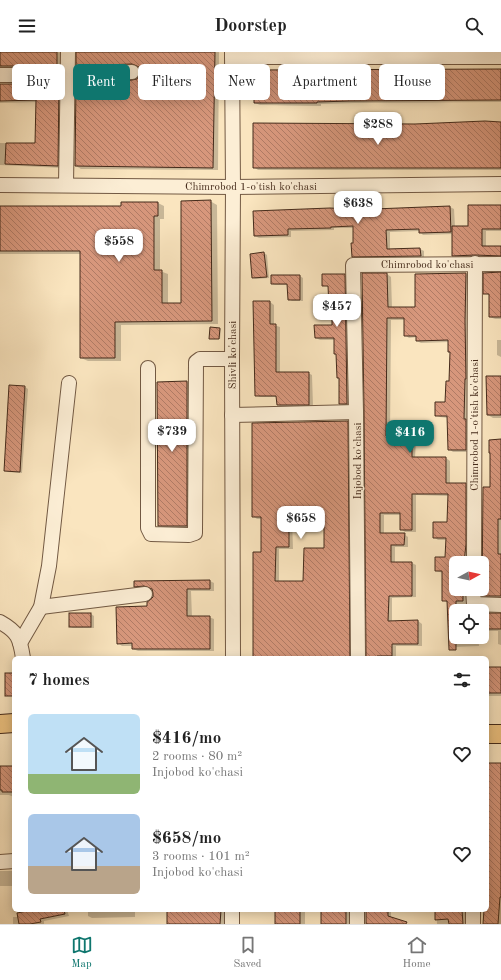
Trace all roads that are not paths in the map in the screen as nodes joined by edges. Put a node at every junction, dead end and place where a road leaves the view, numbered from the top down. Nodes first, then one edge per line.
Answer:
1 (68, 52) edge
2 (232, 54) edge
3 (350, 54) edge
4 (470, 54) edge
5 (501, 57) edge
6 (132, 72) dead end
7 (0, 75) edge
8 (68, 75) junction
9 (501, 184) edge
10 (0, 185) edge
11 (66, 185) junction
12 (233, 187) junction
13 (475, 263) junction
14 (501, 264) edge
15 (353, 265) joint
16 (232, 359) junction
17 (148, 368) dead end
18 (69, 383) dead end
19 (356, 412) junction
20 (232, 415) junction
21 (474, 556) edge
22 (145, 594) dead end
23 (473, 596) edge
24 (501, 605) edge
25 (41, 607) junction
26 (0, 622) edge
27 (20, 643) junction
28 (22, 656) edge
29 (233, 656) edge
30 (358, 656) edge
31 (12, 723) edge
32 (489, 723) edge
33 (501, 723) edge
34 (0, 724) edge
35 (489, 734) edge
36 (501, 734) edge
37 (0, 735) edge
38 (12, 735) edge
39 (12, 861) edge
40 (0, 862) edge
41 (232, 912) edge
42 (357, 912) edge
43 (472, 912) edge
44 (232, 924) edge
45 (357, 924) edge
46 (473, 924) edge

1 - 8 street
2 - 3 street
2 - 12 street, Shivli ko'chasi
3 - 4 street
4 - 5 street
6 - 8 street
7 - 8 street
8 - 11 street
9 - 12 street, Chimrobod 1-o'tish ko'chasi
10 - 11 street, Chimrobod 1-o'tish ko'chasi
11 - 12 street, Chimrobod 1-o'tish ko'chasi
12 - 16 street, Shivli ko'chasi
13 - 14 street, Chimrobod ko'chasi
13 - 15 street, Chimrobod ko'chasi
13 - 21 street, Chimrobod 1-o'tish ko'chasi
15 - 19 street, Injobod ko'chasi
16 - 17 street
16 - 20 street, Shivli ko'chasi
18 - 25 street
19 - 20 street
19 - 30 street, Injobod ko'chasi
20 - 29 street, Shivli ko'chasi
22 - 25 street
23 - 24 street
25 - 27 street
26 - 27 street
27 - 28 street
31 - 34 main road
32 - 33 main road
35 - 36 main road
37 - 38 main road
39 - 40 street
41 - 44 street
42 - 45 street
43 - 46 street

